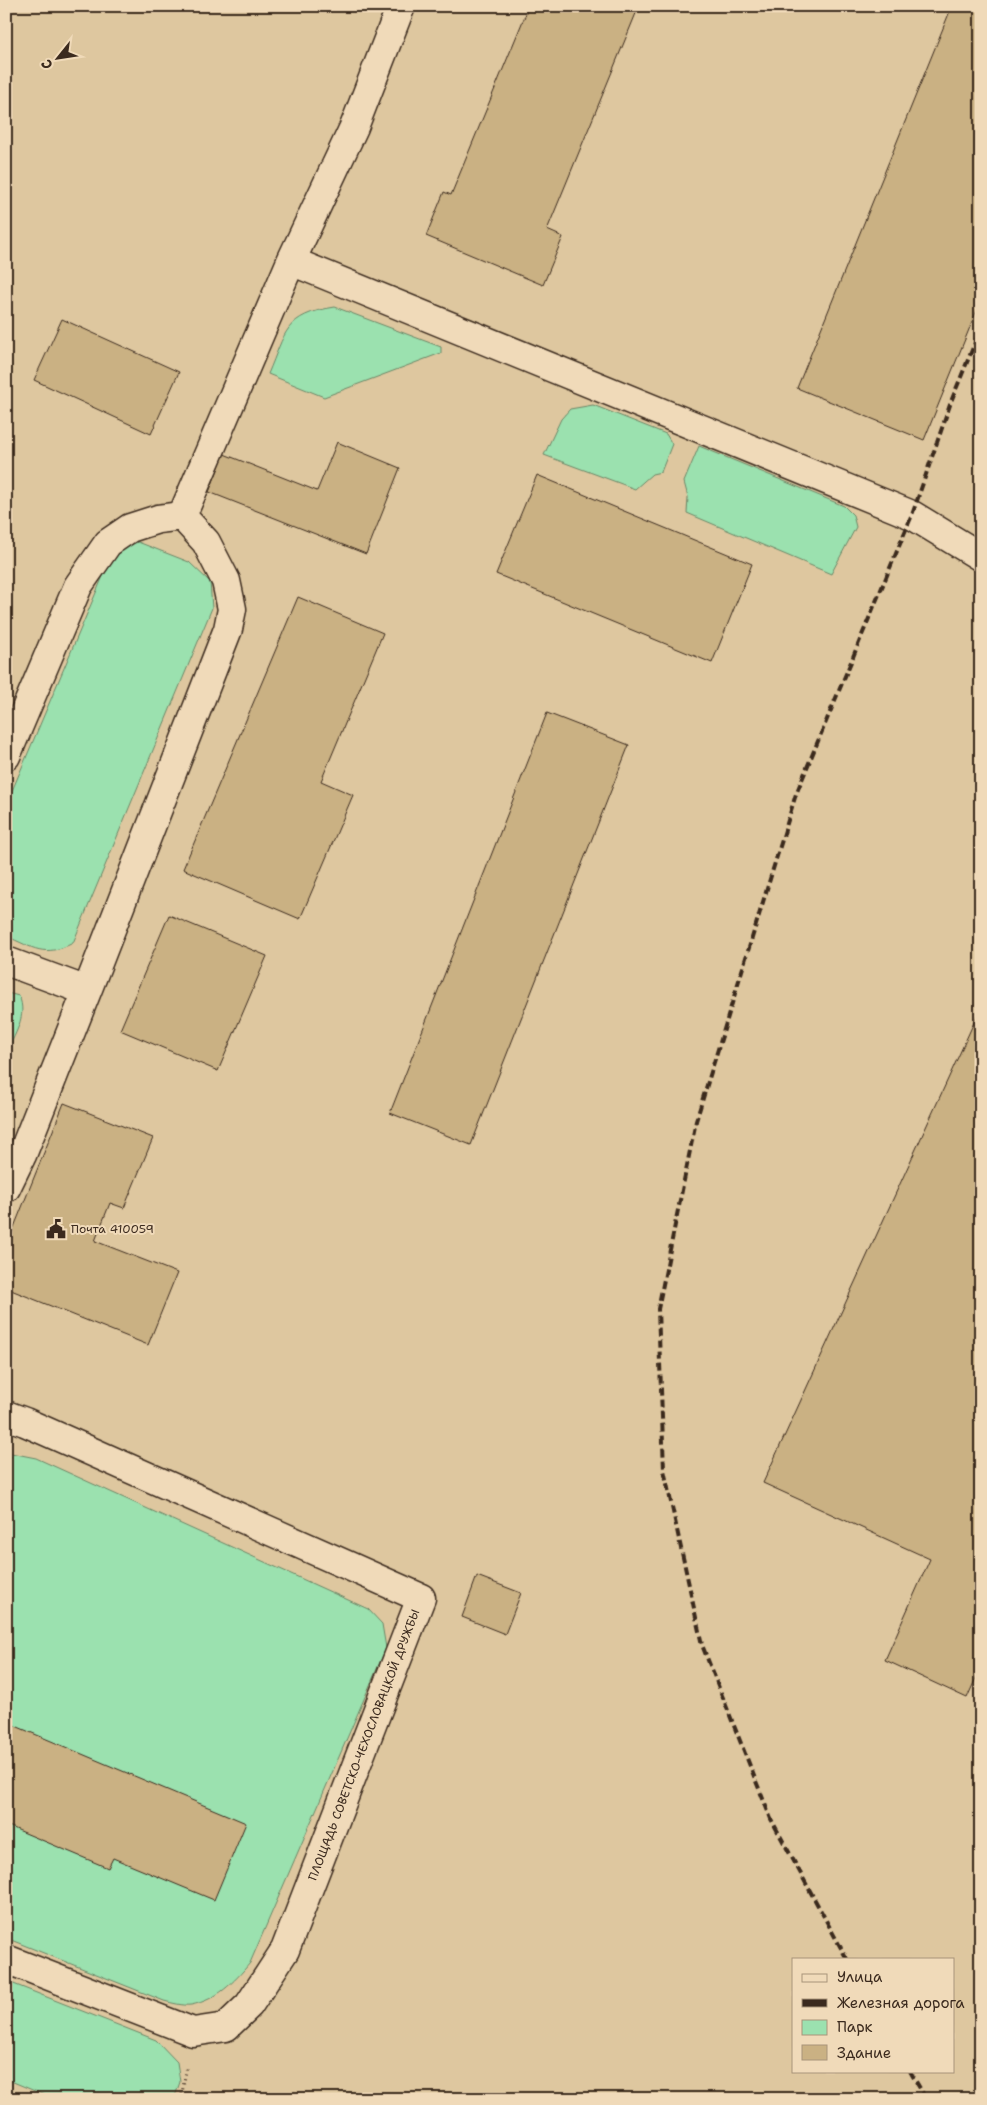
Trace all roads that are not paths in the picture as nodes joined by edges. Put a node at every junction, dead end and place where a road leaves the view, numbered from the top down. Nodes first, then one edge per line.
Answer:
1 (401, 6) edge
2 (291, 261) junction
3 (182, 516) junction
4 (981, 557) edge
5 (6, 756) edge
6 (6, 961) edge
7 (87, 992) junction
8 (6, 1188) edge
9 (6, 1415) edge
10 (6, 1959) edge

1 - 2 lane
2 - 3 lane
2 - 4 lane
3 - 5 lane
3 - 7 lane
6 - 7 lane
7 - 8 lane
9 - 10 lane, ПЛОЩАДЬ СОВЕТСКО-ЧЕХОСЛОВАЦКОЙ ДРУЖБЫ

